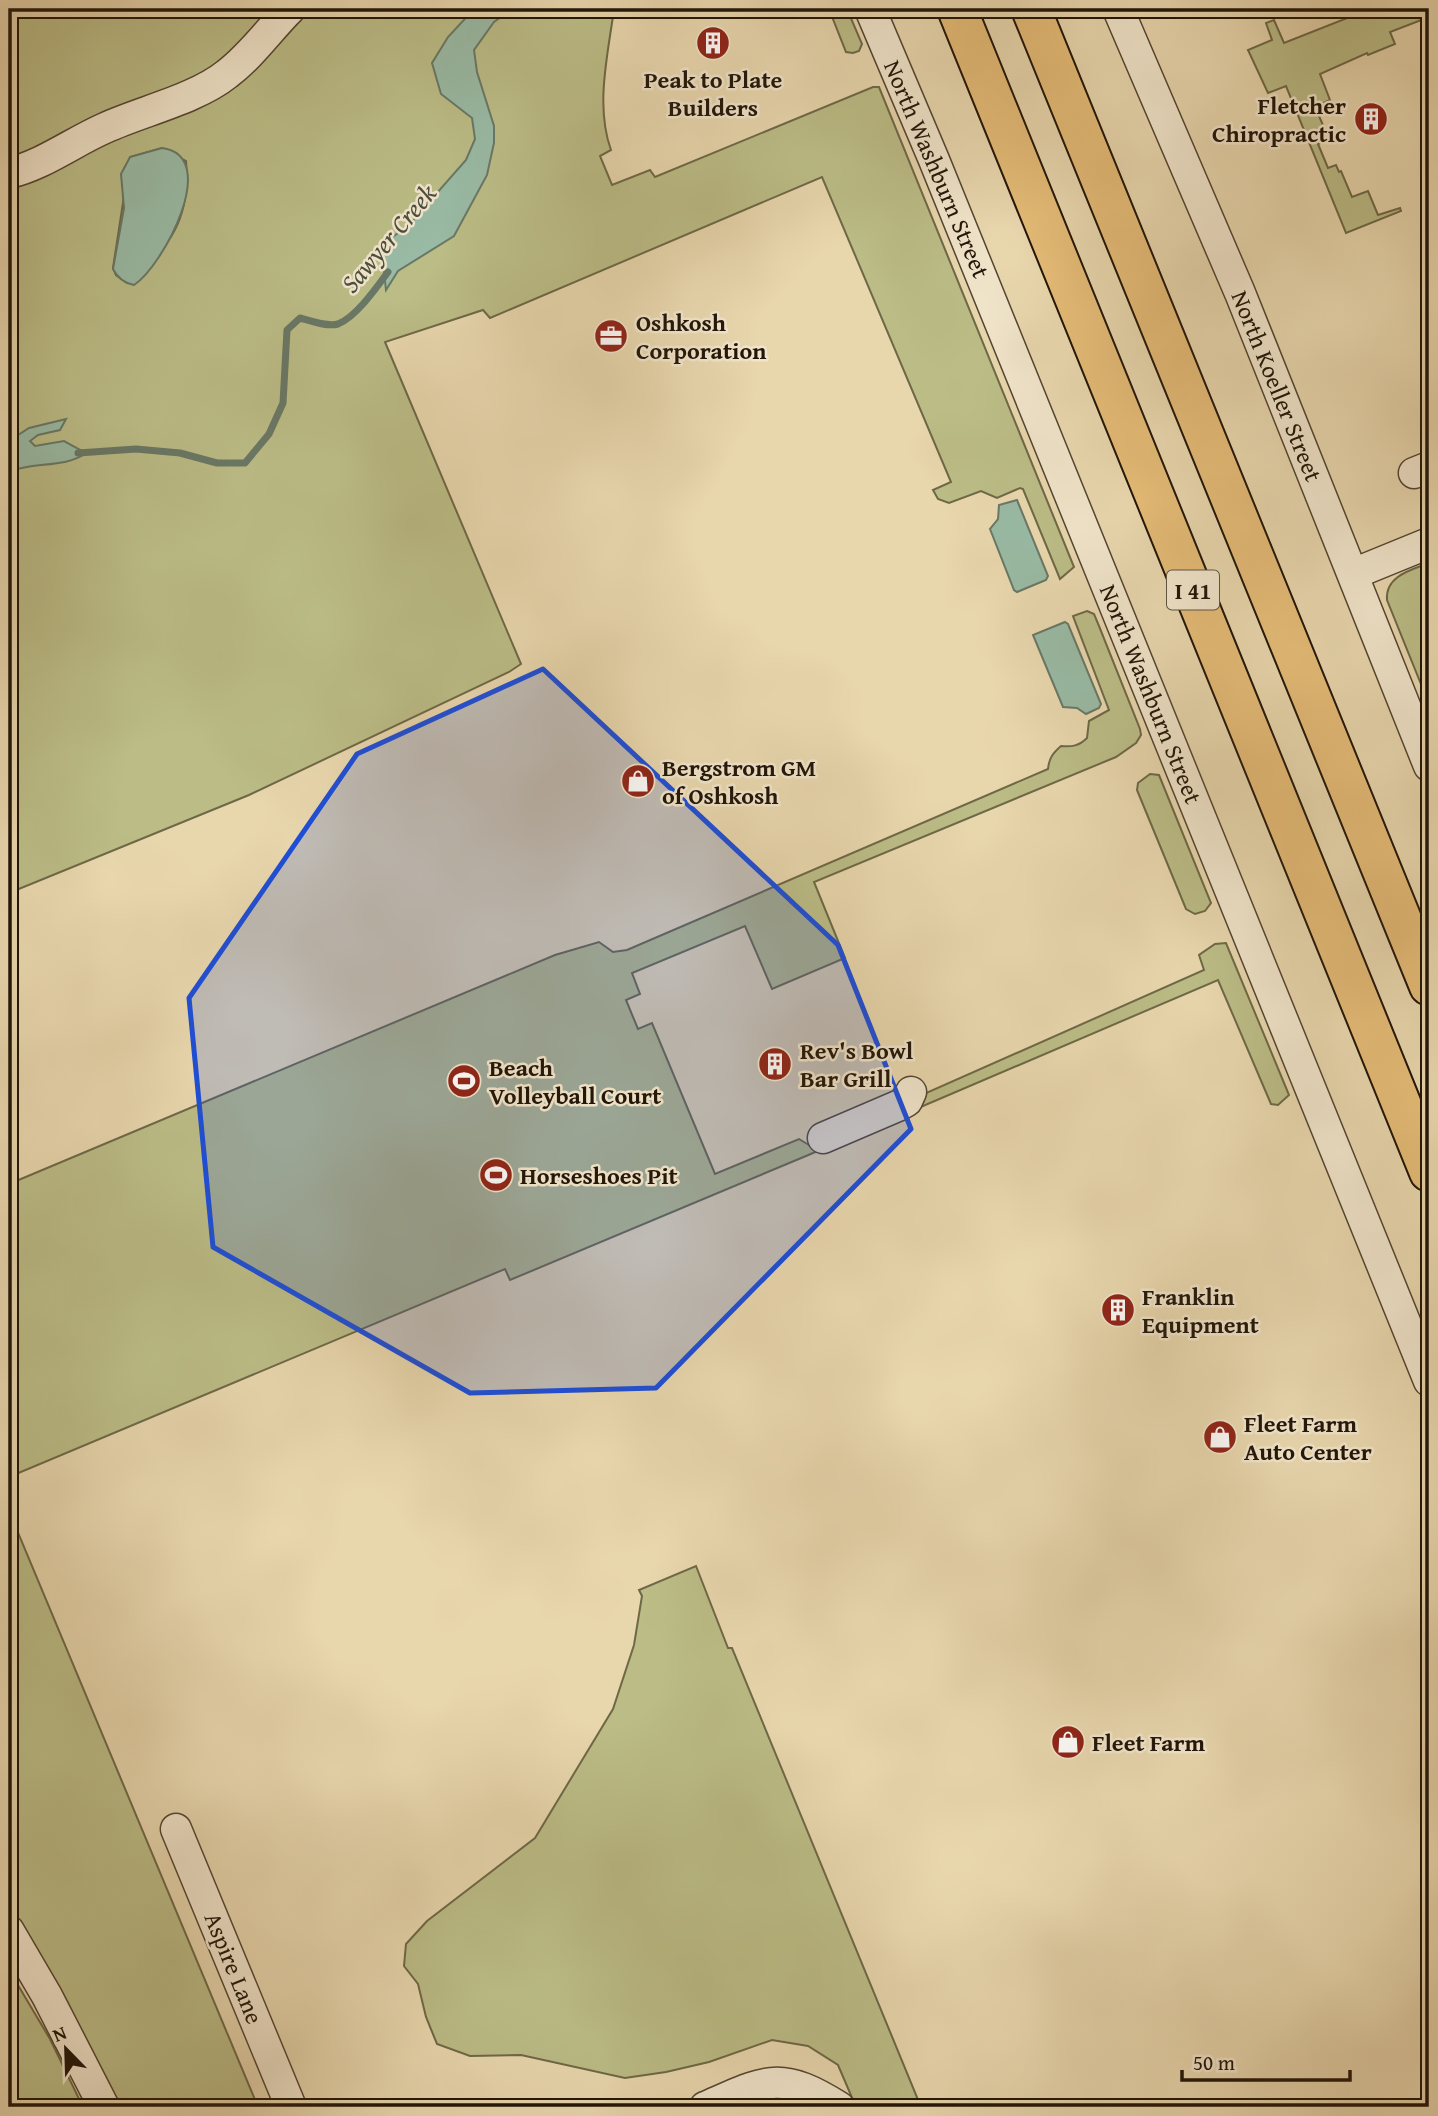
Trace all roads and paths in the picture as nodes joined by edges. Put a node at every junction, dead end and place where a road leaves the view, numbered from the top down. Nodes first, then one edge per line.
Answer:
1 (290, 9) edge
2 (870, 9) edge
3 (957, 9) edge
4 (1031, 9) edge
5 (1118, 9) edge
6 (9, 173) edge
7 (1429, 542) edge
8 (1353, 574) junction
9 (1429, 766) edge
10 (1429, 986) edge
11 (911, 1092) dead end
12 (822, 1138) dead end
13 (1429, 1172) edge
14 (1429, 1381) edge
15 (176, 1829) dead end
16 (9, 1931) edge
17 (104, 2107) edge
18 (291, 2107) edge
19 (705, 2107) edge
20 (839, 2107) edge

1 - 6 street
2 - 14 street, North Washburn Street
3 - 13 highway, I 41
4 - 10 highway
5 - 8 street, North Koeller Street
7 - 8 street
8 - 9 street, North Koeller Street
11 - 12 street
15 - 18 street, Aspire Lane
16 - 17 street
19 - 20 street

